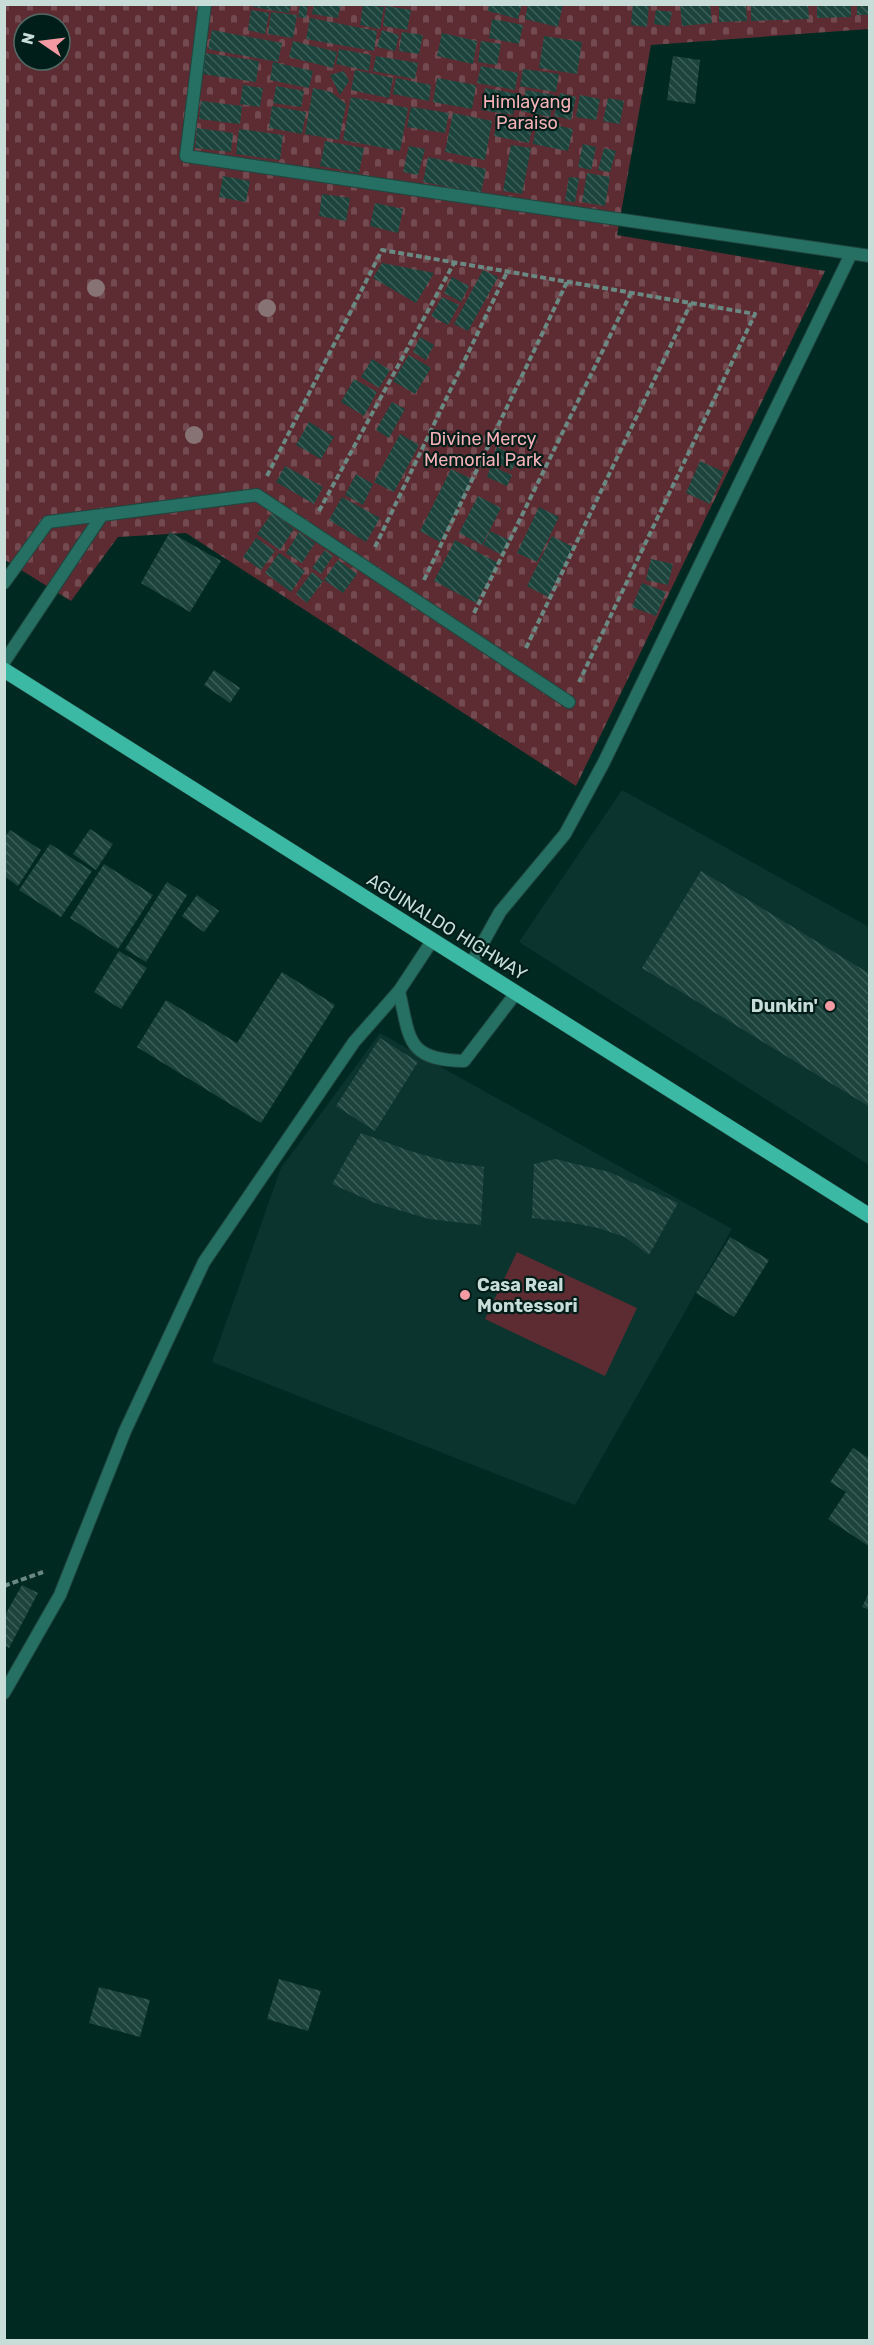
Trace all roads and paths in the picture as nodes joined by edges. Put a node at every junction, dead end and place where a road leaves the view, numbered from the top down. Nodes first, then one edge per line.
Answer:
1 (206, 4) edge
2 (851, 254) junction
3 (870, 256) edge
4 (454, 263) junction
5 (507, 272) junction
6 (567, 282) junction
7 (631, 292) junction
8 (691, 303) junction
9 (257, 495) junction
10 (102, 515) junction
11 (309, 530) junction
12 (365, 567) junction
13 (4, 583) edge
14 (415, 600) junction
15 (465, 633) junction
16 (4, 662) edge
17 (517, 667) junction
18 (4, 670) edge
19 (569, 702) joint
20 (432, 941) junction
21 (471, 964) junction
22 (399, 991) junction
23 (516, 993) junction
24 (870, 1216) edge
25 (73, 1561) junction
26 (4, 1586) edge
27 (4, 1694) edge

1 - 2 street
2 - 3 street
2 - 21 street
4 - 5 path
4 - 9 path
4 - 11 path
5 - 6 path
5 - 12 path
6 - 7 path
6 - 14 path
7 - 8 path
7 - 15 path
8 - 17 path
8 - 19 path
9 - 10 street
9 - 11 street
10 - 13 street
10 - 16 street
11 - 12 street
12 - 14 street
14 - 15 street
15 - 17 street
17 - 19 street
18 - 20 main road, AGUINALDO HIGHWAY
20 - 21 main road, AGUINALDO HIGHWAY
20 - 22 street
21 - 23 main road, AGUINALDO HIGHWAY
22 - 23 street
22 - 25 street
23 - 24 main road, AGUINALDO HIGHWAY
25 - 26 path
25 - 27 street

